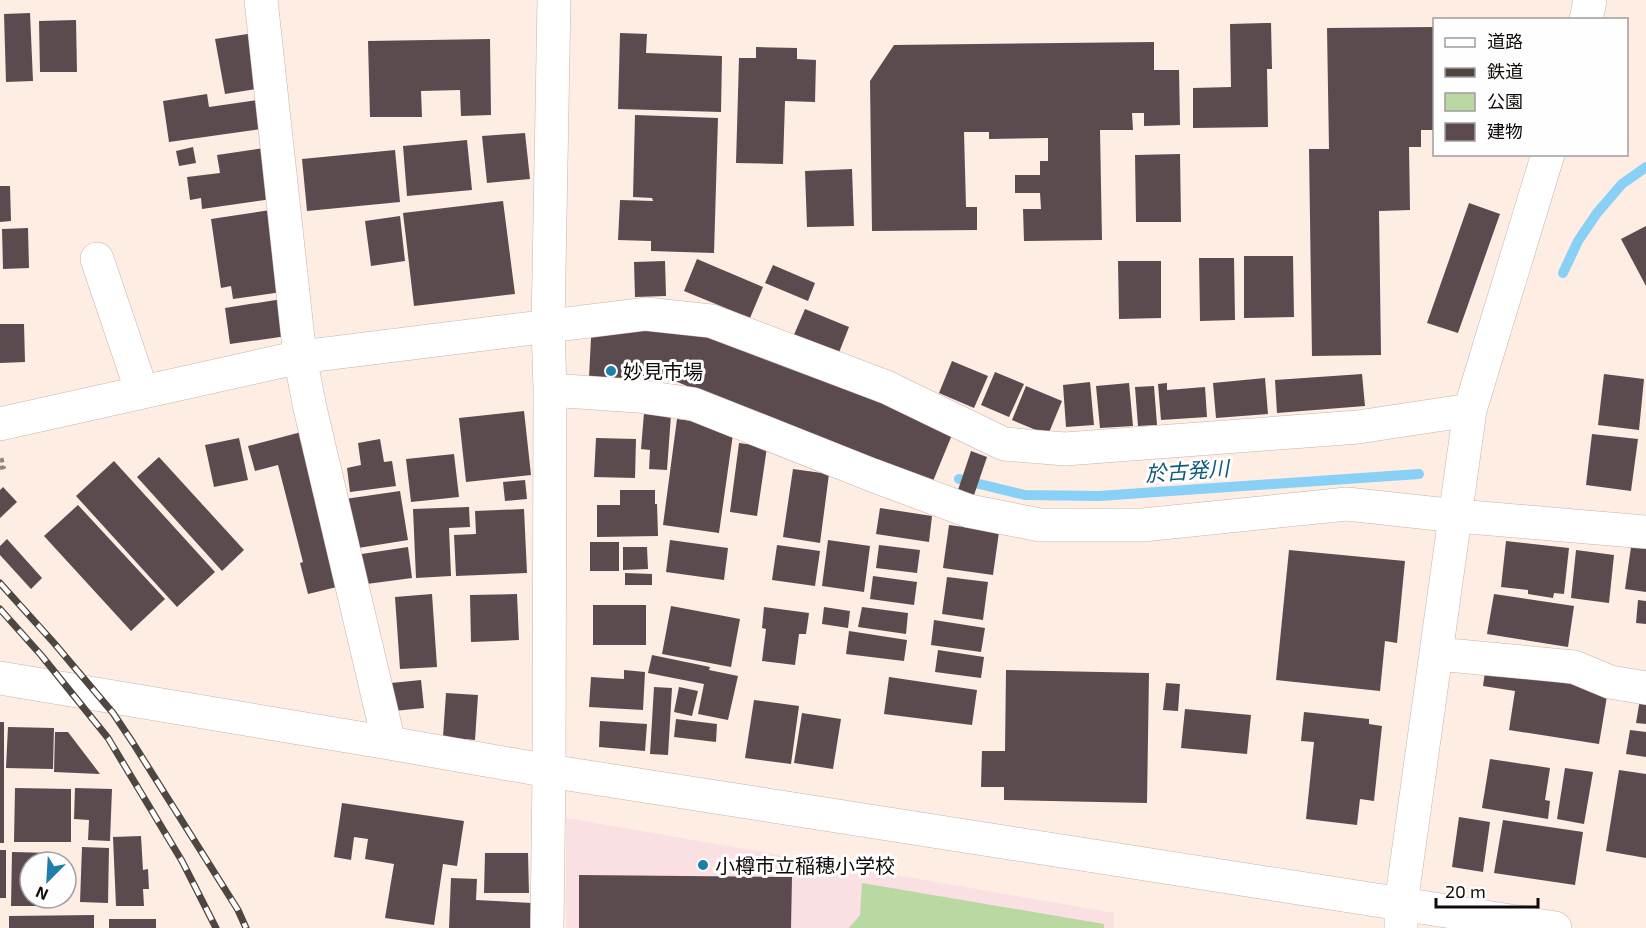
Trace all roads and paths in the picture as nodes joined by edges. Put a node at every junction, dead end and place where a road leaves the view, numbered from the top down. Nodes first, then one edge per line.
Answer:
1 (261, 0) edge
2 (554, 0) edge
3 (1590, 0) edge
4 (1586, 18) edge
5 (1547, 156) edge
6 (97, 259) dead end
7 (548, 327) junction
8 (302, 365) junction
9 (549, 390) junction
10 (142, 393) junction
11 (1470, 410) junction
12 (0, 424) edge
13 (0, 451) edge
14 (0, 468) edge
15 (1457, 516) junction
16 (1646, 532) edge
17 (1437, 654) junction
18 (0, 678) edge
19 (1646, 687) edge
20 (389, 743) junction
21 (549, 771) junction
22 (1401, 916) edge
23 (547, 928) edge
24 (1555, 928) edge

1 - 8 street
2 - 7 street
3 - 4 street
5 - 11 street
6 - 10 street
7 - 8 street
7 - 9 street
7 - 11 street
8 - 10 street
8 - 20 street
9 - 15 street
9 - 21 street
10 - 12 street
11 - 15 street
13 - 14 path
15 - 16 street
15 - 17 street
17 - 19 street
17 - 22 street
18 - 20 street
20 - 21 street
21 - 22 street
21 - 23 street
22 - 24 street

